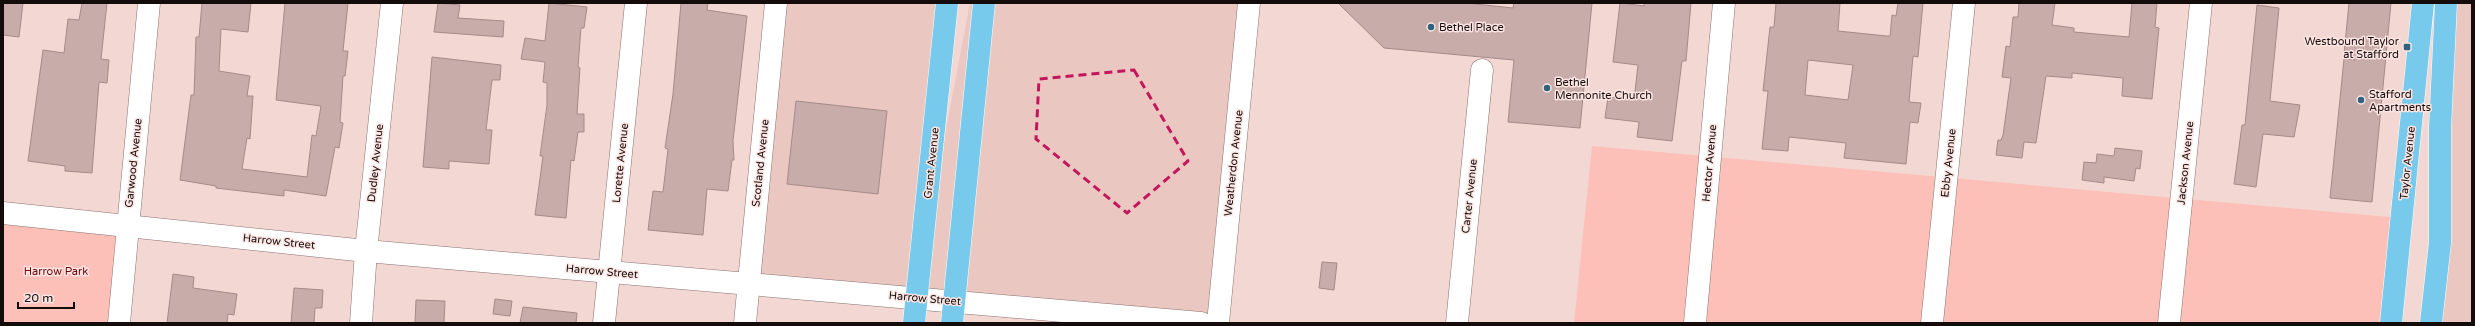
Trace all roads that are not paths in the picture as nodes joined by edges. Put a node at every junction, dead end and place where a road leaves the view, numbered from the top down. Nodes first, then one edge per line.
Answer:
1 (150, 3) edge
2 (392, 3) edge
3 (636, 3) edge
4 (776, 3) edge
5 (947, 3) edge
6 (984, 3) edge
7 (1249, 3) edge
8 (1724, 3) edge
9 (1964, 3) edge
10 (2201, 3) edge
11 (2423, 3) edge
12 (2446, 3) edge
13 (1482, 70) dead end
14 (3, 213) edge
15 (127, 226) junction
16 (366, 251) junction
17 (609, 272) junction
18 (748, 284) junction
19 (917, 298) junction
20 (954, 301) junction
21 (119, 323) edge
22 (361, 323) edge
23 (604, 323) edge
24 (745, 323) edge
25 (914, 323) edge
26 (952, 323) edge
27 (1201, 323) edge
28 (1218, 323) edge
29 (1456, 323) edge
30 (1695, 323) edge
31 (1932, 323) edge
32 (2169, 323) edge
33 (2391, 323) edge
34 (2431, 323) edge

1 - 15 street, Garwood Avenue
2 - 16 street, Dudley Avenue
3 - 17 street, Lorette Avenue
4 - 18 street, Scotland Avenue
5 - 19 main road, Grant Avenue
6 - 20 main road
7 - 28 street, Weatherdon Avenue
8 - 30 street, Hector Avenue
9 - 31 street, Ebby Avenue
10 - 32 street, Jackson Avenue
11 - 33 main road, Taylor Avenue
12 - 34 main road
13 - 29 street, Carter Avenue
14 - 15 street, Harrow Street
15 - 16 street, Harrow Street
15 - 21 street, Garwood Avenue
16 - 17 street, Harrow Street
16 - 22 street, Dudley Avenue
17 - 18 street, Harrow Street
17 - 23 street, Lorette Avenue
18 - 19 street, Harrow Street
18 - 24 street, Scotland Avenue
19 - 20 street, Harrow Street
19 - 25 main road, Grant Avenue
20 - 26 main road
20 - 27 street, Harrow Street

